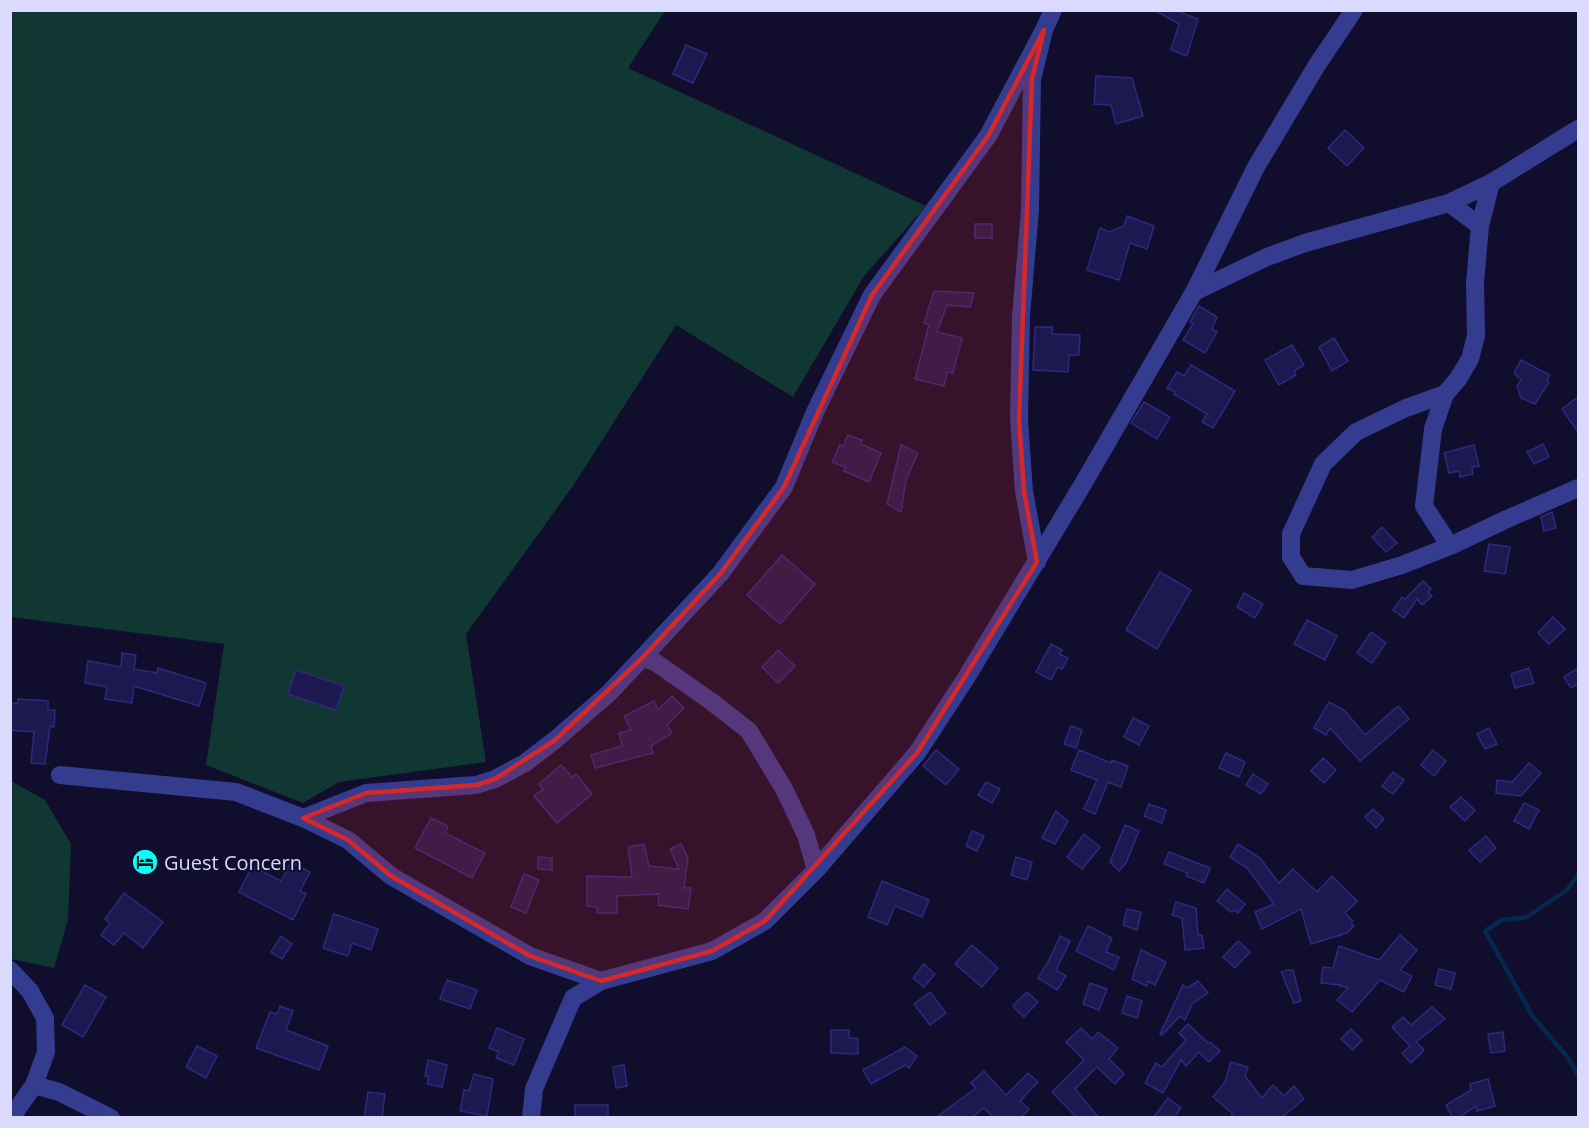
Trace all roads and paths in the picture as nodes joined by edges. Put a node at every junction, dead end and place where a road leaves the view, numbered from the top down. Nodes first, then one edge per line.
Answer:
1 (1053, 10) edge
2 (1354, 10) edge
3 (1044, 30) junction
4 (1578, 129) edge
5 (1491, 183) junction
6 (1449, 203) junction
7 (1479, 226) junction
8 (1194, 292) junction
9 (1445, 394) junction
10 (1578, 488) edge
11 (1449, 546) junction
12 (1037, 562) junction
13 (642, 658) junction
14 (60, 775) dead end
15 (303, 818) junction
16 (816, 870) junction
17 (10, 970) edge
18 (601, 981) junction
19 (34, 1085) junction
20 (11, 1118) edge
21 (111, 1118) edge
22 (531, 1118) edge

1 - 3 street
2 - 8 street
3 - 12 street
3 - 13 street
4 - 5 street
5 - 6 street
5 - 7 street
6 - 7 street
6 - 8 street
7 - 9 street
8 - 12 street
9 - 11 street
9 - 11 street
10 - 11 street
12 - 16 street
13 - 15 street
13 - 16 street
14 - 15 street
15 - 18 street
16 - 18 street
17 - 19 street
18 - 22 street
19 - 20 street
19 - 21 street

